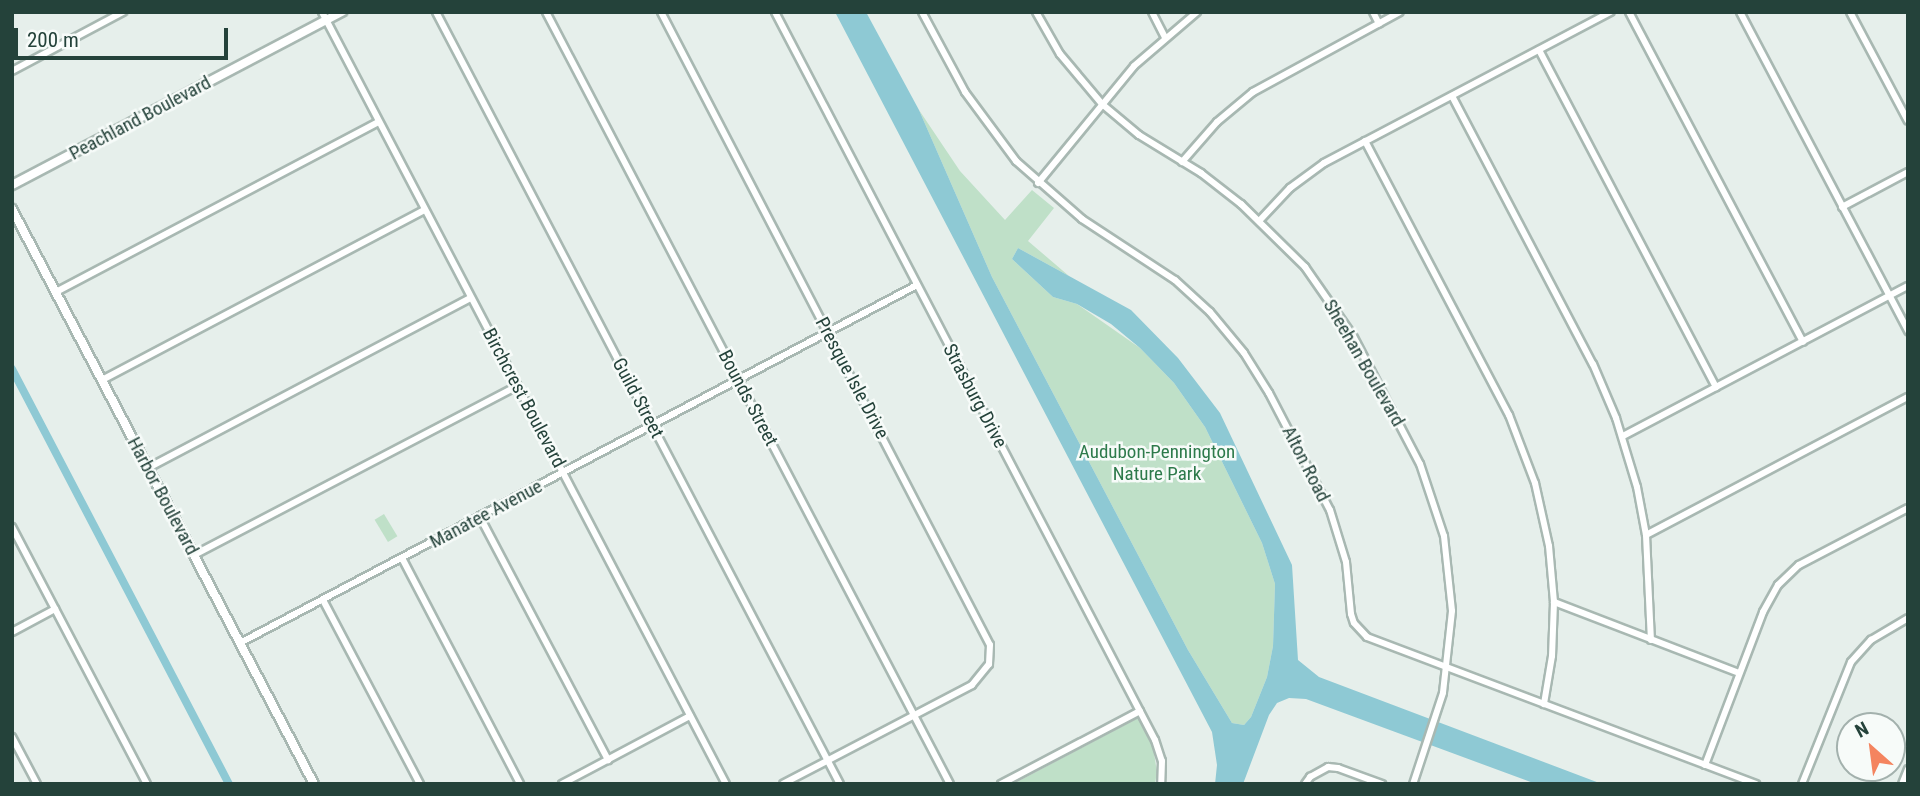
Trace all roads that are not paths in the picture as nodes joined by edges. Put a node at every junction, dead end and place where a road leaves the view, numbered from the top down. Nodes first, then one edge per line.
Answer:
1 (123, 12) edge
2 (342, 12) edge
3 (436, 12) edge
4 (547, 12) edge
5 (661, 12) edge
6 (775, 12) edge
7 (922, 12) edge
8 (1037, 12) edge
9 (1152, 12) edge
10 (1197, 12) edge
11 (1373, 12) edge
12 (1400, 12) edge
13 (1611, 12) edge
14 (1629, 12) edge
15 (1740, 12) edge
16 (1850, 12) edge
17 (324, 16) edge
18 (1379, 24) junction
19 (1165, 37) junction
20 (1539, 50) junction
21 (12, 71) edge
22 (1452, 96) junction
23 (1102, 104) junction
24 (1908, 121) edge
25 (379, 122) junction
26 (1365, 141) junction
27 (1182, 162) junction
28 (1908, 172) edge
29 (1038, 183) junction
30 (12, 185) edge
31 (1842, 207) junction
32 (12, 209) edge
33 (425, 210) junction
34 (1261, 220) junction
35 (917, 285) junction
36 (1908, 286) edge
37 (56, 292) junction
38 (1889, 296) junction
39 (471, 298) junction
40 (1908, 331) edge
41 (828, 332) junction
42 (1803, 342) junction
43 (738, 379) junction
44 (102, 380) junction
45 (517, 386) junction
46 (1716, 387) junction
47 (1908, 397) edge
48 (651, 424) junction
49 (1623, 436) junction
50 (148, 468) junction
51 (563, 474) junction
52 (1908, 508) edge
53 (481, 517) junction
54 (12, 527) edge
55 (1646, 535) junction
56 (194, 555) junction
57 (402, 558) junction
58 (323, 600) junction
59 (1554, 602) junction
60 (55, 609) junction
61 (1908, 618) edge
62 (12, 632) edge
63 (1651, 640) junction
64 (240, 643) junction
65 (1448, 668) junction
66 (1740, 673) junction
67 (1545, 704) junction
68 (1140, 711) junction
69 (914, 715) junction
70 (690, 716) junction
71 (12, 737) edge
72 (608, 760) junction
73 (827, 760) junction
74 (1705, 765) junction
75 (1908, 769) edge
76 (37, 784) edge
77 (147, 784) edge
78 (314, 784) edge
79 (420, 784) edge
80 (520, 784) edge
81 (562, 784) edge
82 (726, 784) edge
83 (783, 784) edge
84 (840, 784) edge
85 (950, 784) edge
86 (1001, 784) edge
87 (1161, 784) edge
88 (1305, 784) edge
89 (1382, 784) edge
90 (1413, 784) edge
91 (1756, 784) edge
92 (1802, 784) edge
93 (1902, 784) edge

1 - 21 street
2 - 17 street, Peachland Boulevard
3 - 48 street, Guild Street
4 - 43 street, Bounds Street
5 - 41 street, Presque Isle Drive
6 - 35 street, Strasburg Drive
7 - 29 street, Alton Road
8 - 23 street, Sheehan Boulevard
9 - 19 street
10 - 19 street
11 - 18 street
12 - 18 street
13 - 20 street
14 - 42 street
15 - 31 street
16 - 24 street
17 - 25 street, Birchcrest Boulevard
17 - 30 street, Peachland Boulevard
18 - 27 street
19 - 23 street
20 - 22 street
20 - 46 street
22 - 26 street
22 - 49 street
23 - 27 street, Sheehan Boulevard
23 - 29 street
25 - 33 street, Birchcrest Boulevard
25 - 37 street
26 - 34 street
26 - 59 street
27 - 34 street, Sheehan Boulevard
28 - 31 street
29 - 65 street, Alton Road
31 - 38 street
32 - 37 street, Harbor Boulevard
33 - 39 street, Birchcrest Boulevard
33 - 44 street
34 - 65 street, Sheehan Boulevard
35 - 41 street, Manatee Avenue
35 - 68 street, Strasburg Drive
36 - 38 street
37 - 44 street, Harbor Boulevard
38 - 40 street
38 - 42 street
39 - 45 street, Birchcrest Boulevard
39 - 50 street
41 - 43 street, Manatee Avenue
41 - 69 street, Presque Isle Drive
42 - 46 street
43 - 48 street, Manatee Avenue
43 - 69 street, Bounds Street
44 - 50 street, Harbor Boulevard
45 - 51 street, Birchcrest Boulevard
45 - 56 street
46 - 49 street
47 - 55 street
48 - 51 street, Manatee Avenue
48 - 73 street, Guild Street
49 - 55 street
50 - 56 street, Harbor Boulevard
51 - 53 street, Manatee Avenue
51 - 70 street, Birchcrest Boulevard
52 - 66 street
53 - 57 street, Manatee Avenue
53 - 72 street
54 - 60 street
55 - 63 street
56 - 64 street, Harbor Boulevard
57 - 58 street, Manatee Avenue
57 - 80 street
58 - 64 street, Manatee Avenue
58 - 79 street
59 - 63 street
59 - 67 street
60 - 62 street
60 - 77 street
61 - 92 street
63 - 66 street
64 - 78 street, Harbor Boulevard
65 - 67 street, Alton Road
65 - 90 street, Sheehan Boulevard
66 - 74 street
67 - 74 street, Alton Road
68 - 86 street
68 - 87 street, Strasburg Drive
69 - 73 street, Presque Isle Drive
69 - 85 street, Bounds Street
70 - 72 street
70 - 82 street, Birchcrest Boulevard
71 - 76 street
72 - 81 street
73 - 83 street, Presque Isle Drive
73 - 84 street, Guild Street
74 - 91 street, Alton Road
75 - 93 street
88 - 89 street

